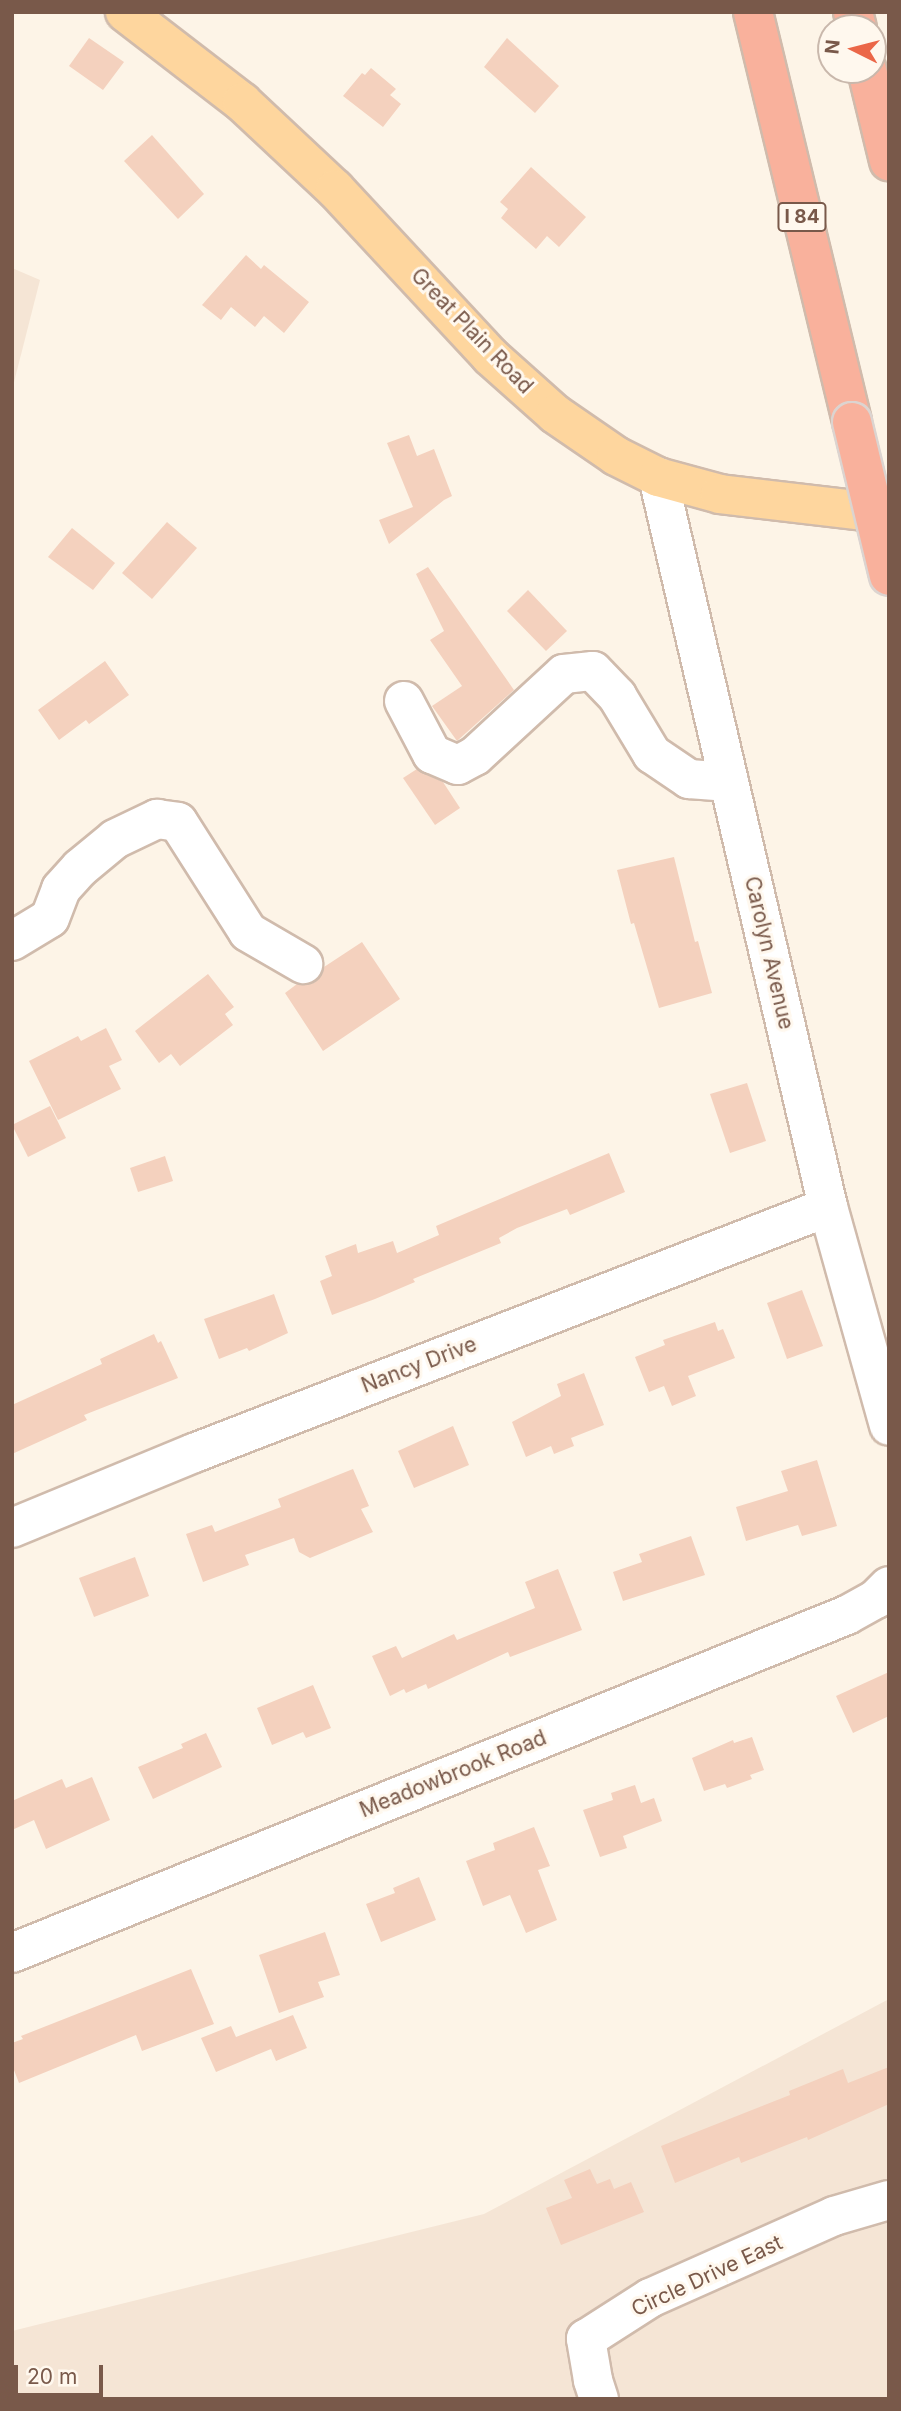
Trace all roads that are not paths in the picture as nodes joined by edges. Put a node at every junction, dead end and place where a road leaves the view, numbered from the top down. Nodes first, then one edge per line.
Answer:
1 (125, 12) edge
2 (753, 12) edge
3 (870, 84) edge
4 (889, 161) edge
5 (659, 477) junction
6 (889, 514) edge
7 (889, 576) edge
8 (404, 701) dead end
9 (729, 782) junction
10 (12, 941) edge
11 (303, 964) dead end
12 (828, 1207) junction
13 (889, 1426) edge
14 (12, 1528) edge
15 (889, 1586) edge
16 (12, 1953) edge
17 (889, 2200) edge
18 (599, 2399) edge

1 - 5 main road, Great Plain Road
2 - 7 highway, I 84, bridge
3 - 4 highway
5 - 6 main road, Great Plain Road
5 - 9 street, Carolyn Avenue
8 - 9 street
9 - 12 street, Carolyn Avenue
10 - 11 street
12 - 13 street, Carolyn Avenue
12 - 14 street, Nancy Drive
15 - 16 street, Meadowbrook Road
17 - 18 street, Circle Drive East

